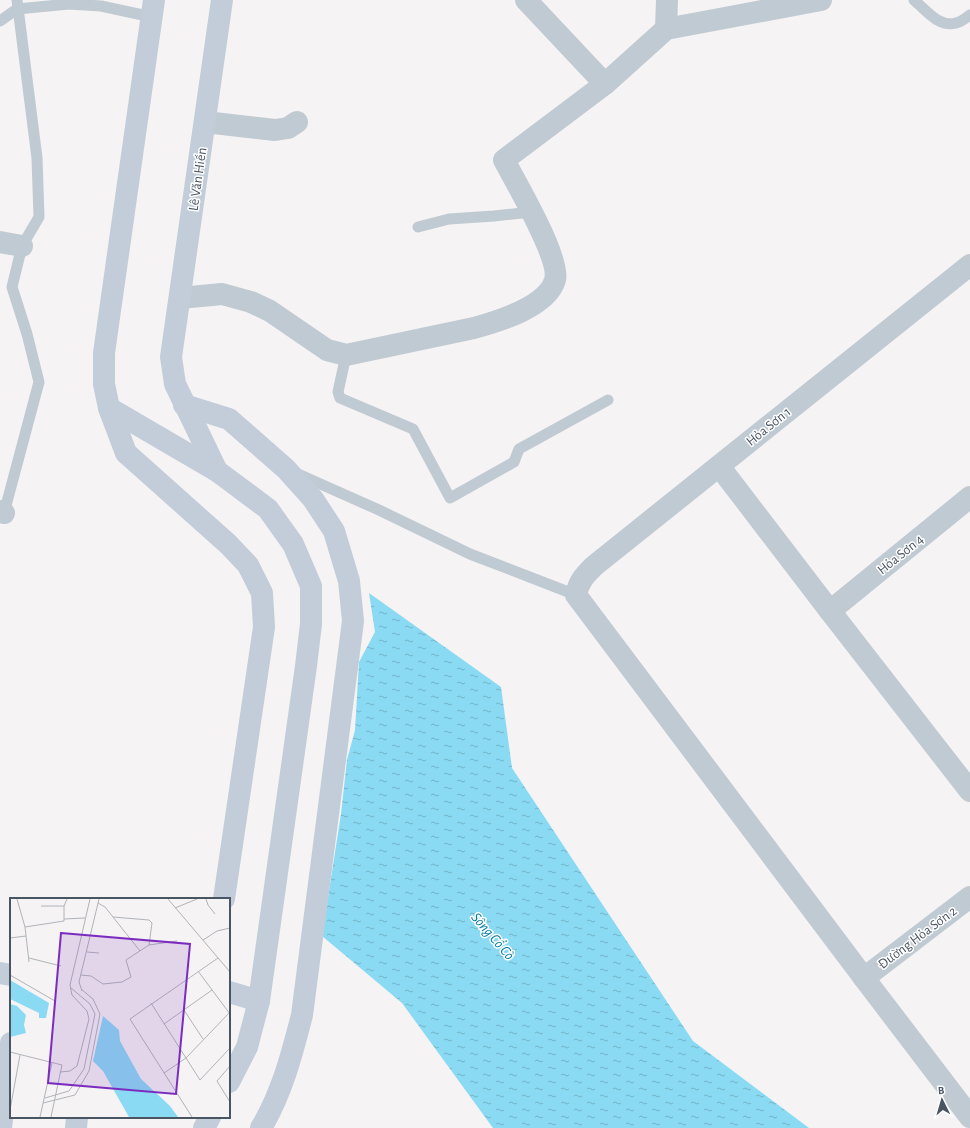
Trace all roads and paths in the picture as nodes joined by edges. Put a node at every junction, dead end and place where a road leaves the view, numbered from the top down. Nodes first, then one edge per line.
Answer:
1 (222, 0) edge
2 (526, 0) edge
3 (667, 0) edge
4 (821, 0) edge
5 (914, 0) edge
6 (17, 4) edge
7 (153, 8) edge
8 (970, 15) edge
9 (0, 21) edge
10 (666, 29) junction
11 (605, 84) junction
12 (205, 122) junction
13 (297, 122) dead end
14 (532, 212) junction
15 (418, 227) dead end
16 (0, 242) edge
17 (22, 246) junction
18 (970, 265) edge
19 (180, 298) junction
20 (346, 354) junction
21 (608, 400) dead end
22 (184, 405) junction
23 (109, 408) junction
24 (719, 466) junction
25 (286, 469) junction
26 (217, 471) junction
27 (970, 497) edge
28 (2, 512) edge
29 (576, 595) junction
30 (830, 611) junction
31 (970, 791) edge
32 (970, 897) edge
33 (224, 898) edge
34 (0, 973) edge
35 (10, 974) edge
36 (864, 978) junction
37 (230, 992) edge
38 (259, 1001) junction
39 (10, 1052) edge
40 (230, 1080) edge
41 (970, 1116) edge
42 (77, 1118) edge
43 (209, 1118) edge
44 (1, 1128) edge
45 (76, 1128) edge
46 (204, 1128) edge
47 (261, 1128) edge

1 - 12 main road, Lê Văn Hiến
2 - 11 street
3 - 10 street
4 - 10 street
5 - 8 lane
6 - 7 lane
6 - 9 lane
6 - 17 lane
7 - 23 main road
10 - 11 street
11 - 14 street
12 - 13 street
12 - 19 main road, Lê Văn Hiến
14 - 15 lane
14 - 20 street
16 - 17 street
17 - 28 lane
18 - 24 street, Hỏa Sơn 1
19 - 20 street
19 - 22 main road, Lê Văn Hiến
20 - 21 lane
22 - 25 main road
22 - 26 main road, Lê Văn Hiến
23 - 26 main road
23 - 33 main road
24 - 29 street, Hỏa Sơn 1
24 - 30 street
25 - 29 lane
25 - 47 main road
26 - 38 main road
27 - 30 street, Hỏa Sơn 4
29 - 36 street
30 - 31 street
32 - 36 street, Đường Hỏa Sơn 2
34 - 35 main road
36 - 41 street
37 - 38 main road
38 - 40 main road
39 - 44 main road
42 - 45 main road
43 - 46 main road

